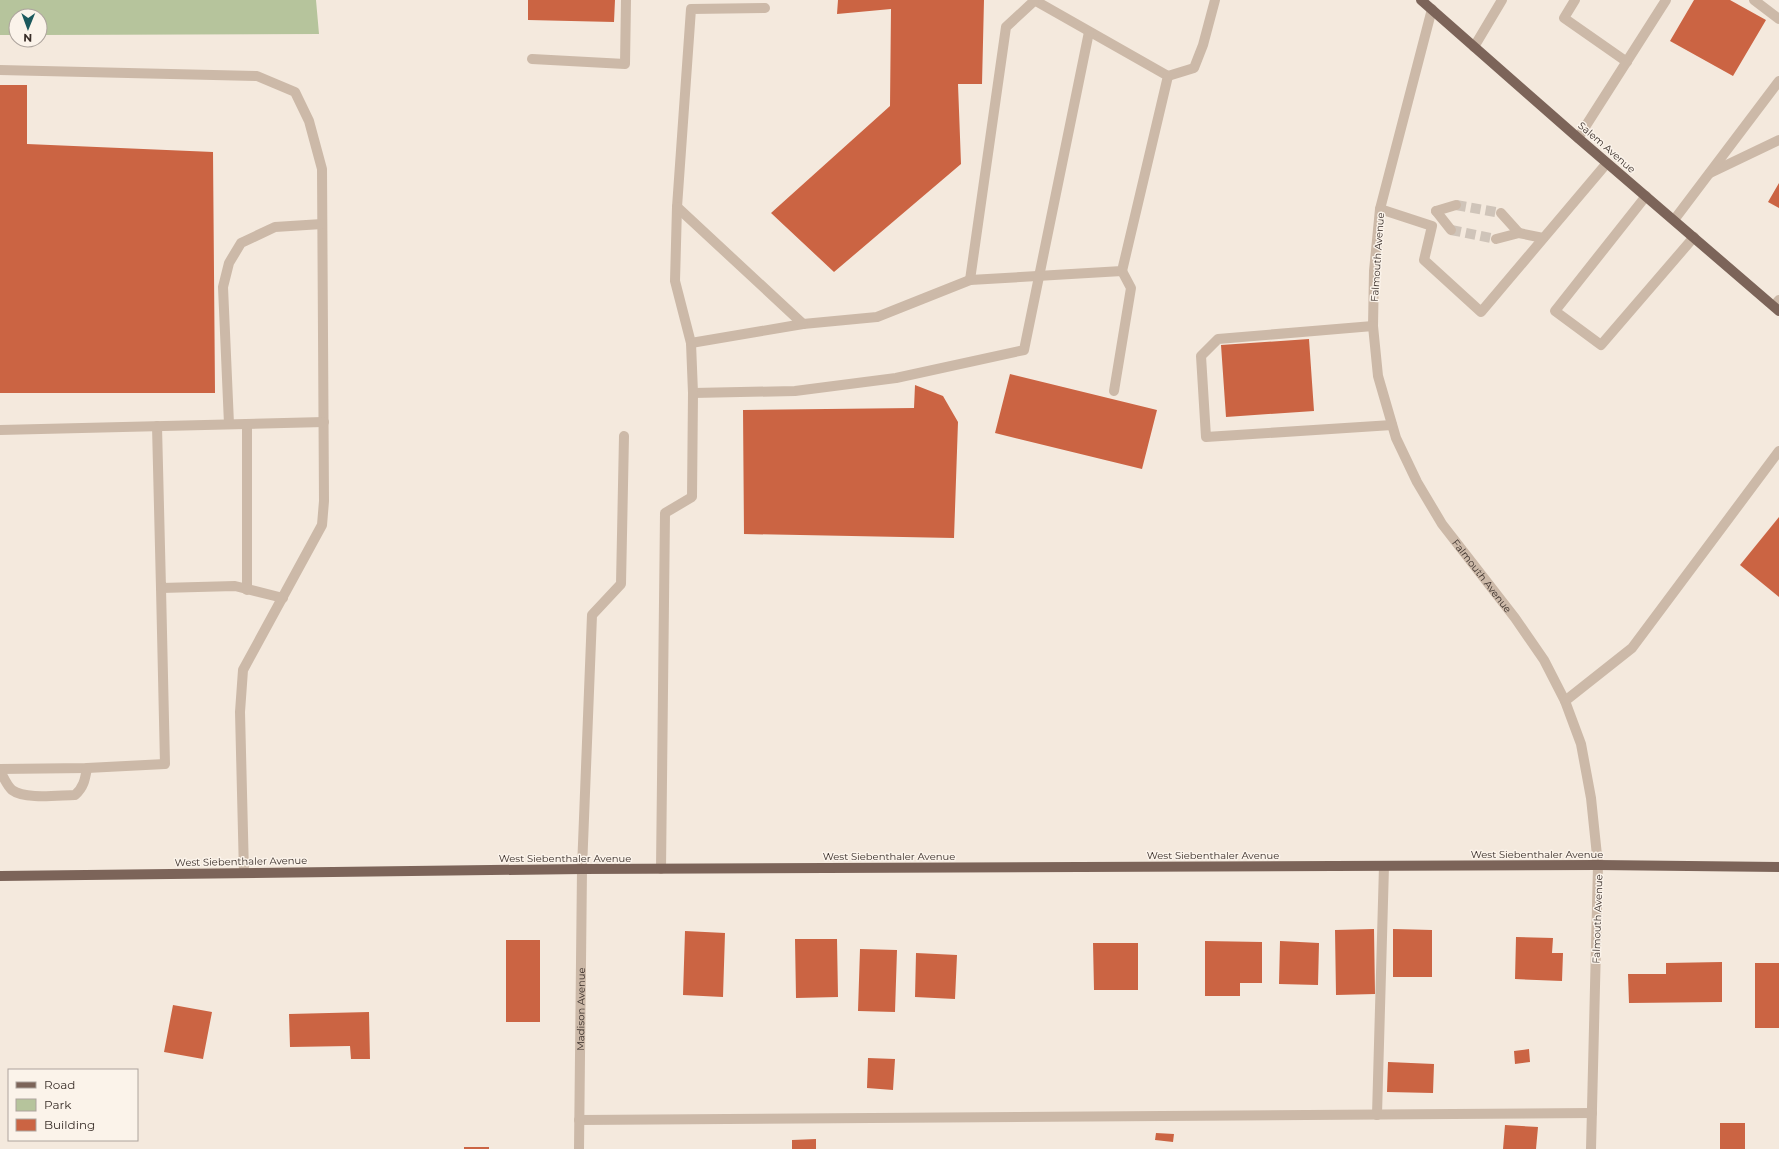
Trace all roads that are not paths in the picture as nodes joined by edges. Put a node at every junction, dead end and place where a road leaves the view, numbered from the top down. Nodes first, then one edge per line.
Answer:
1 (626, 0) edge
2 (1034, 0) edge
3 (1215, 0) edge
4 (1421, 0) edge
5 (1502, 0) edge
6 (1575, 0) edge
7 (1666, 0) edge
8 (1754, 0) edge
9 (766, 8) dead end
10 (1432, 9) junction
11 (1779, 19) edge
12 (1089, 32) junction
13 (1474, 47) junction
14 (532, 59) dead end
15 (1627, 62) junction
16 (0, 70) edge
17 (1168, 76) junction
18 (1779, 82) edge
19 (1578, 138) junction
20 (1779, 140) edge
21 (1607, 163) junction
22 (1708, 174) junction
23 (1646, 196) junction
24 (1456, 205) tunnel mouth
25 (677, 207) junction
26 (1380, 209) junction
27 (1436, 211) junction
28 (1501, 213) tunnel mouth
29 (1674, 220) junction
30 (322, 224) junction
31 (1432, 226) junction
32 (1451, 230) tunnel mouth
33 (1519, 233) junction
34 (1694, 237) junction
35 (1543, 238) junction
36 (1496, 239) tunnel mouth
37 (1122, 271) junction
38 (1039, 277) junction
39 (970, 280) junction
40 (1777, 306) edge
41 (803, 324) junction
42 (1373, 326) junction
43 (691, 343) junction
44 (1114, 391) dead end
45 (693, 394) junction
46 (324, 422) junction
47 (229, 424) junction
48 (247, 424) junction
49 (1392, 425) junction
50 (157, 426) junction
51 (0, 430) edge
52 (624, 436) dead end
53 (1779, 451) edge
54 (162, 588) junction
55 (247, 590) junction
56 (283, 598) junction
57 (1565, 701) junction
58 (87, 768) junction
59 (0, 770) edge
60 (1598, 865) junction
61 (1384, 866) junction
62 (1779, 867) edge
63 (582, 869) junction
64 (661, 869) junction
65 (244, 873) junction
66 (0, 876) edge
67 (1592, 1113) junction
68 (1377, 1115) junction
69 (580, 1120) junction
70 (579, 1149) edge
71 (1591, 1149) edge

1 - 14 street
2 - 12 street
2 - 39 street
3 - 17 street
4 - 10 main road, Salem Avenue
5 - 13 street
6 - 15 street
7 - 15 street
8 - 11 street
9 - 25 street
10 - 13 main road, Salem Avenue
10 - 26 street, Falmouth Avenue
12 - 17 street
12 - 38 street
13 - 19 main road, Salem Avenue
15 - 19 street
16 - 30 street
17 - 37 street
18 - 22 street
19 - 21 main road, Salem Avenue
20 - 22 street
21 - 23 main road, Salem Avenue
21 - 35 street
22 - 29 street
23 - 29 main road, Salem Avenue
23 - 34 street
24 - 27 street
25 - 41 street
25 - 43 street
26 - 31 street
26 - 42 street, Falmouth Avenue
27 - 31 street
27 - 32 street
28 - 33 street
29 - 34 main road, Salem Avenue
30 - 46 street
30 - 47 street
31 - 35 street
33 - 35 street
33 - 36 street
34 - 40 main road, Salem Avenue
37 - 38 street
37 - 44 street
38 - 39 street
38 - 45 street
39 - 41 street
41 - 43 street
42 - 49 street, Falmouth Avenue
42 - 49 street
43 - 45 street
45 - 64 street
46 - 48 street
46 - 56 street
47 - 48 street
47 - 50 street
48 - 55 street
49 - 57 street, Falmouth Avenue
50 - 51 street
50 - 54 street
52 - 63 street, Madison Avenue
53 - 57 street
54 - 55 street
54 - 58 street
55 - 56 street
56 - 65 street
57 - 60 street, Falmouth Avenue
58 - 59 street
58 - 59 street
60 - 61 main road, West Siebenthaler Avenue
60 - 62 main road, West Siebenthaler Avenue
60 - 67 street, Falmouth Avenue
61 - 64 main road, West Siebenthaler Avenue
61 - 68 street
63 - 64 main road, West Siebenthaler Avenue
63 - 65 main road, West Siebenthaler Avenue
63 - 69 street, Madison Avenue
65 - 66 main road, West Siebenthaler Avenue
67 - 68 street
67 - 71 street, Falmouth Avenue
68 - 69 street
69 - 70 street, Madison Avenue

